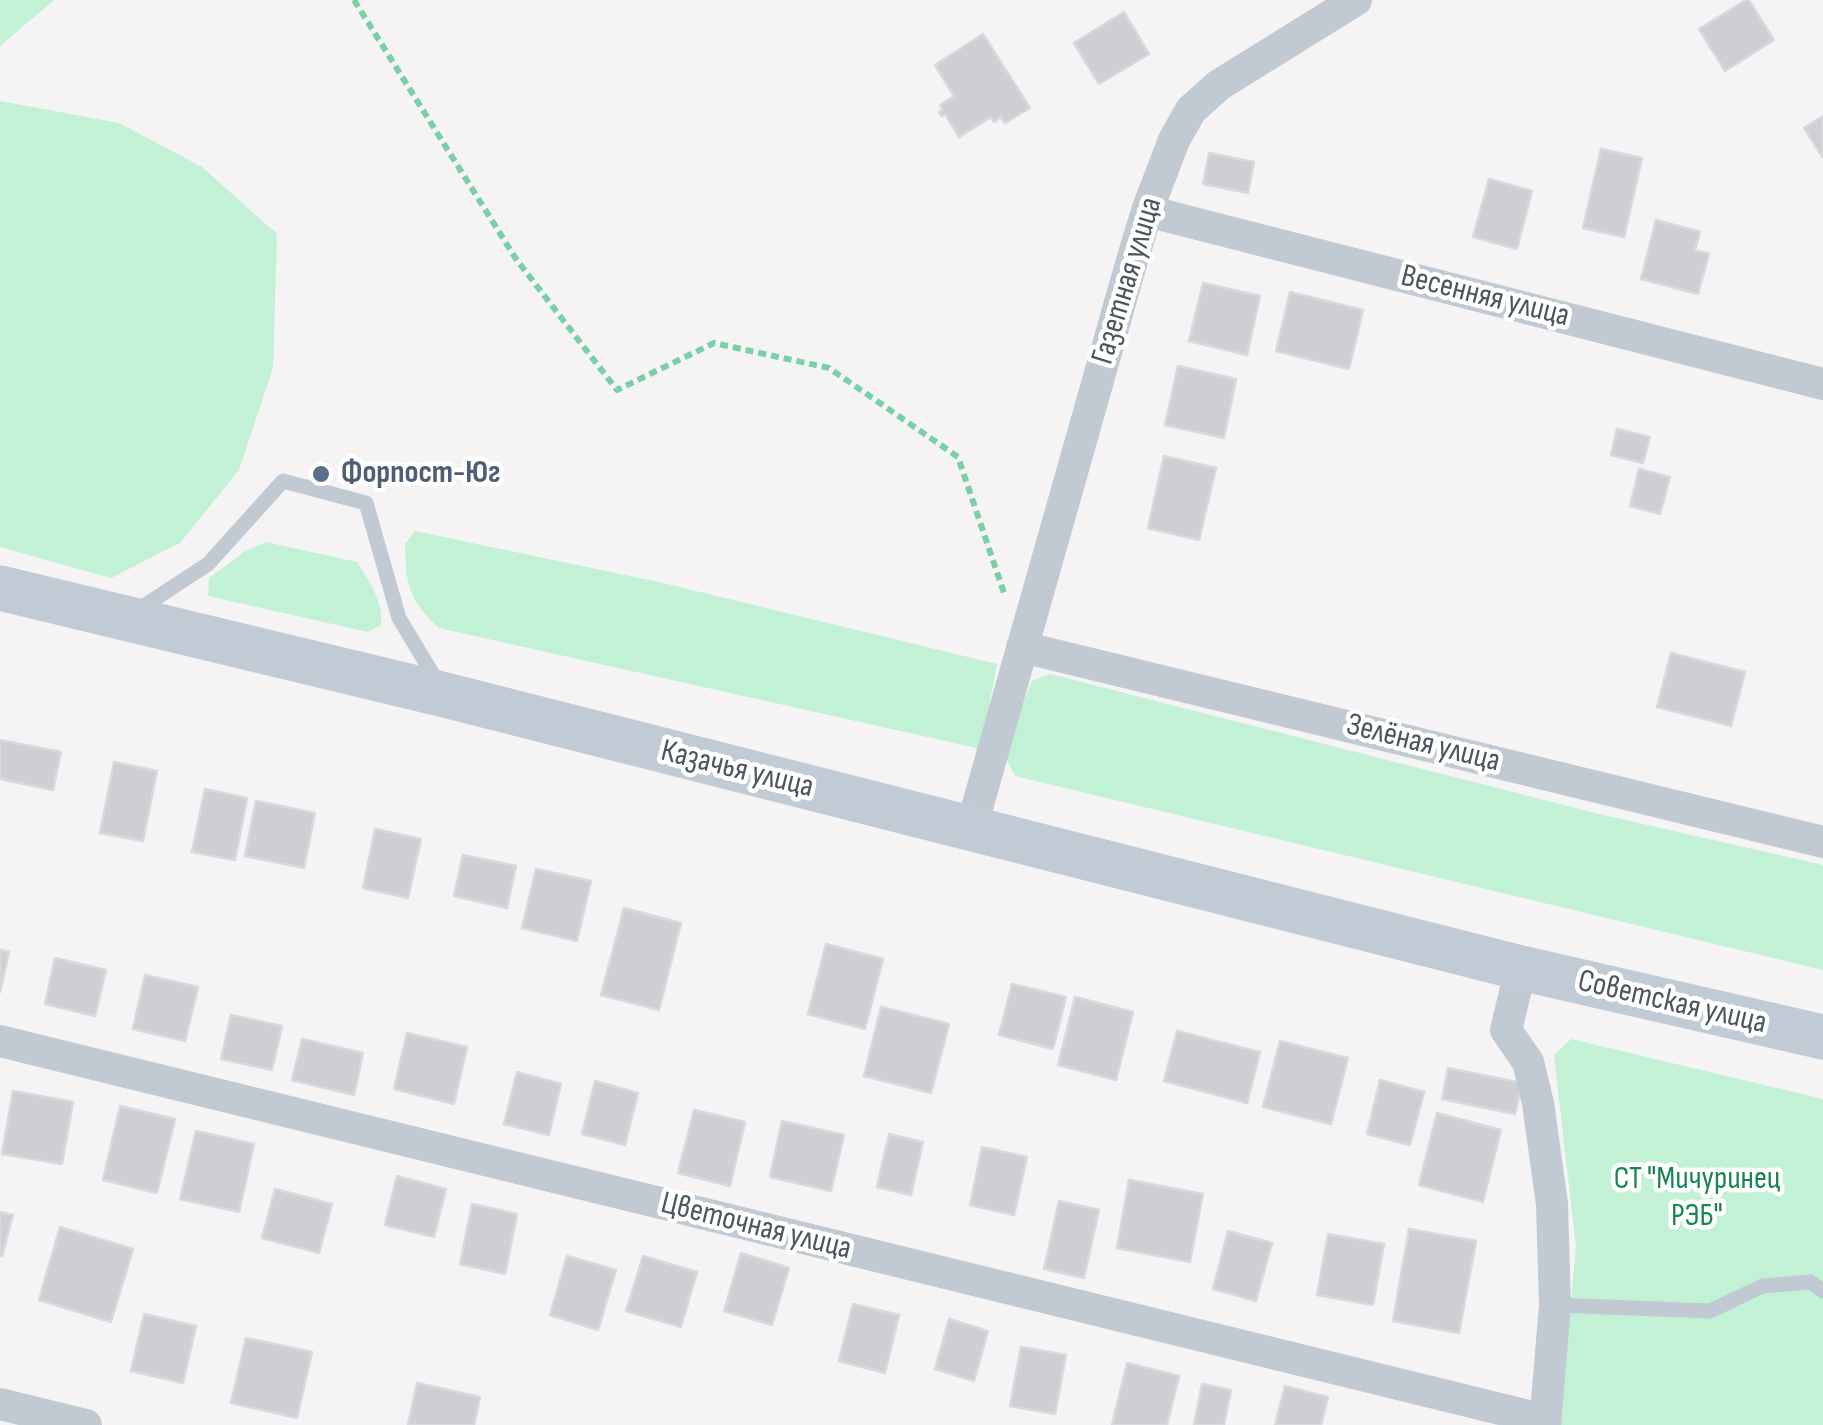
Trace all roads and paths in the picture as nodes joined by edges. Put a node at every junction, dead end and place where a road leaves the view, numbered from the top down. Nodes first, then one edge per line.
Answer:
1 (354, 0) edge
2 (1356, 0) edge
3 (1147, 211) junction
4 (1823, 384) edge
5 (0, 588) edge
6 (126, 618) junction
7 (1022, 647) junction
8 (445, 695) junction
9 (970, 829) junction
10 (1823, 842) edge
11 (1474, 956) joint
12 (1521, 968) junction
13 (1823, 1037) edge
14 (0, 1041) edge
15 (1823, 1291) edge
16 (1555, 1305) junction
17 (0, 1404) edge
18 (1545, 1423) edge
19 (86, 1425) edge

1 - 7 path
2 - 3 street, Газетная улица
3 - 4 street, Весенняя улица
3 - 7 street, Газетная улица
5 - 6 main road, Казачья улица
6 - 8 main road, Казачья улица
6 - 8 lane
7 - 9 street, Газетная улица
7 - 10 street, Зелёная улица
8 - 9 main road, Казачья улица
9 - 11 main road, Казачья улица
11 - 12 main road, Советская улица
12 - 13 main road, Советская улица
12 - 16 street
14 - 18 street, Цветочная улица
15 - 16 lane
16 - 18 street
17 - 19 street

